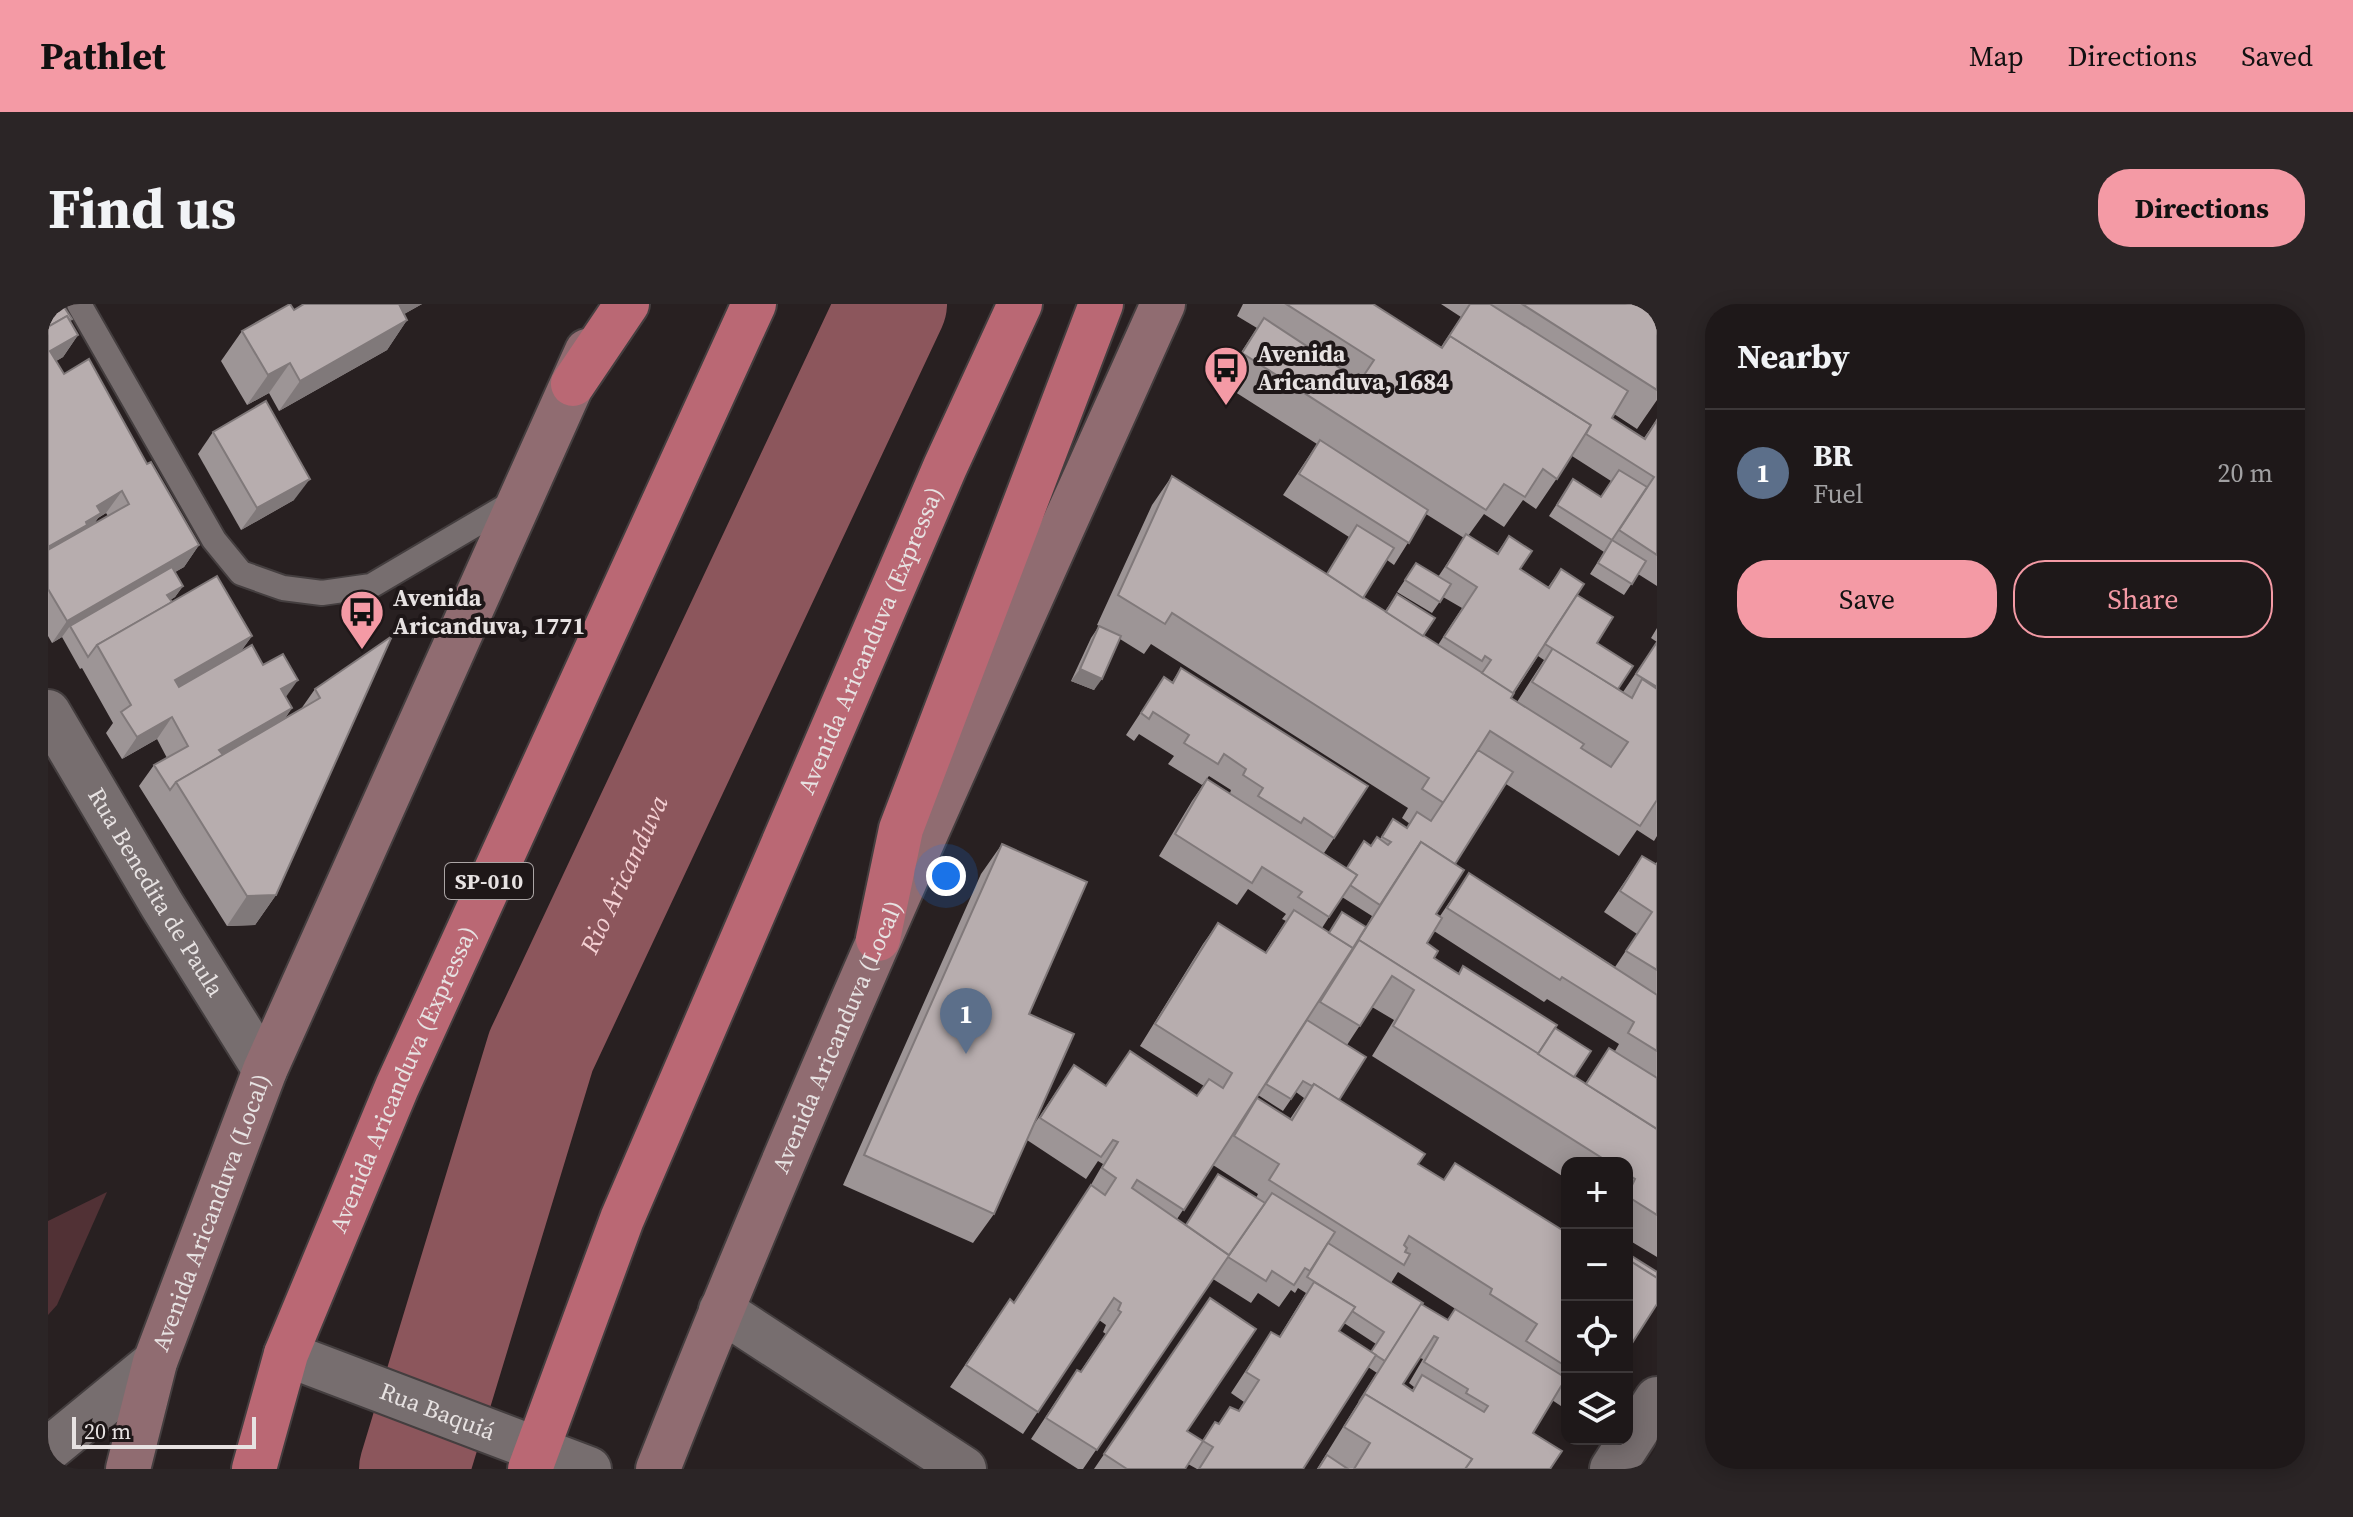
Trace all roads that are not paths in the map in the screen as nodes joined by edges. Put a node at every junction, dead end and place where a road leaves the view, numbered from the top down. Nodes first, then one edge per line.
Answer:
1 (79, 304) edge
2 (607, 304) edge
3 (627, 304) edge
4 (754, 304) edge
5 (1020, 304) edge
6 (1101, 304) edge
7 (1163, 304) edge
8 (573, 384) junction
9 (523, 496) junction
10 (48, 712) edge
11 (878, 939) junction
12 (265, 1070) junction
13 (721, 1310) junction
14 (302, 1360) junction
15 (155, 1362) junction
16 (1657, 1399) edge
17 (48, 1450) edge
18 (522, 1451) edge
19 (128, 1469) edge
20 (254, 1469) edge
21 (589, 1469) edge
22 (658, 1469) edge
23 (964, 1469) edge
24 (1612, 1469) edge

1 - 9 lane
2 - 8 main road, Avenida Aricanduva (Local)
3 - 8 highway
4 - 14 highway, Avenida Aricanduva (Expressa) / SP-010
5 - 18 highway, Avenida Aricanduva (Expressa)
6 - 11 highway
7 - 11 main road, Avenida Aricanduva (Local)
8 - 9 main road, Avenida Aricanduva (Local)
9 - 12 main road, Avenida Aricanduva (Local)
10 - 12 street, Rua Benedita de Paula
11 - 13 main road, Avenida Aricanduva (Local)
12 - 15 main road, Avenida Aricanduva (Local)
13 - 22 main road, Avenida Aricanduva (Local)
13 - 23 street
14 - 18 street, Rua Baquiá
14 - 20 highway, Avenida Aricanduva (Expressa) / SP-010
15 - 17 street
15 - 19 main road, Avenida Aricanduva (Local)
16 - 24 street
18 - 21 street, Rua Baquiá

